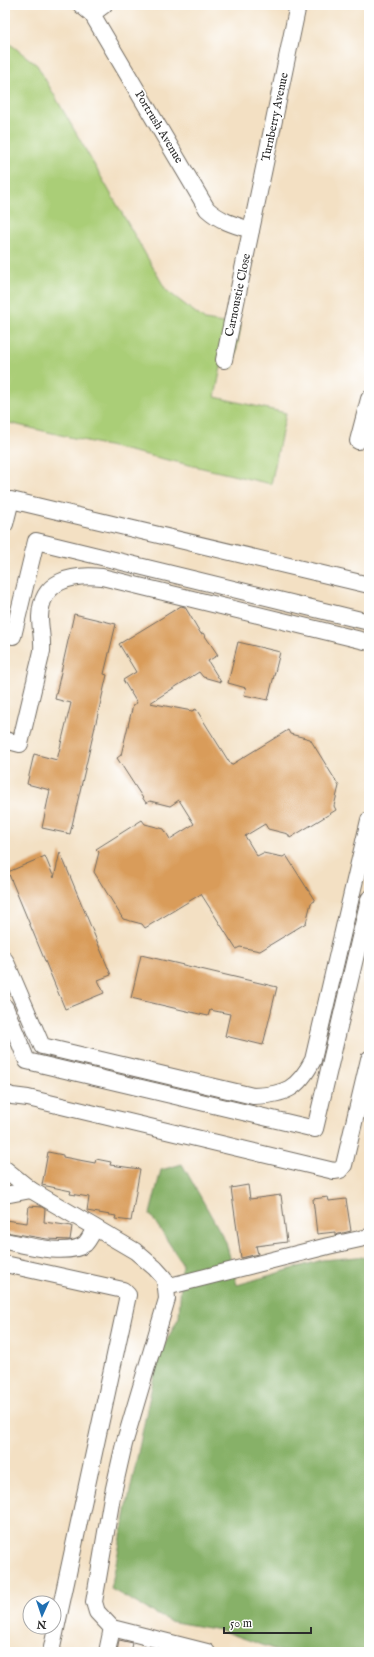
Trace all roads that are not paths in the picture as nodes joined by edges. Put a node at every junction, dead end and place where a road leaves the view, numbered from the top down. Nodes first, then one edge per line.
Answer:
1 (298, 5) edge
2 (92, 8) edge
3 (251, 230) junction
4 (224, 360) dead end
5 (369, 399) edge
6 (358, 440) dead end
7 (5, 524) edge
8 (369, 585) edge
9 (369, 622) edge
10 (5, 634) edge
11 (369, 642) edge
12 (6, 744) edge
13 (369, 820) edge
14 (369, 899) edge
15 (5, 960) edge
16 (5, 1007) edge
17 (369, 1059) edge
18 (5, 1093) edge
19 (5, 1169) edge
20 (31, 1190) junction
21 (5, 1194) edge
22 (95, 1228) junction
23 (369, 1237) edge
24 (5, 1241) edge
25 (5, 1264) edge
26 (166, 1287) junction
27 (112, 1628) junction
28 (158, 1646) edge
29 (52, 1652) edge
30 (107, 1652) edge
31 (206, 1652) edge

1 - 3 street, Turnberry Avenue
2 - 3 street, Portrush Avenue
3 - 4 street, Carnoustie Close
5 - 6 street
7 - 8 street
9 - 10 street
11 - 12 street
13 - 15 street
14 - 16 street
17 - 18 street
19 - 20 street
20 - 21 street
20 - 22 street
22 - 24 street
22 - 26 street
23 - 26 street
25 - 29 street
26 - 27 street
27 - 28 street
27 - 30 street
28 - 31 street

